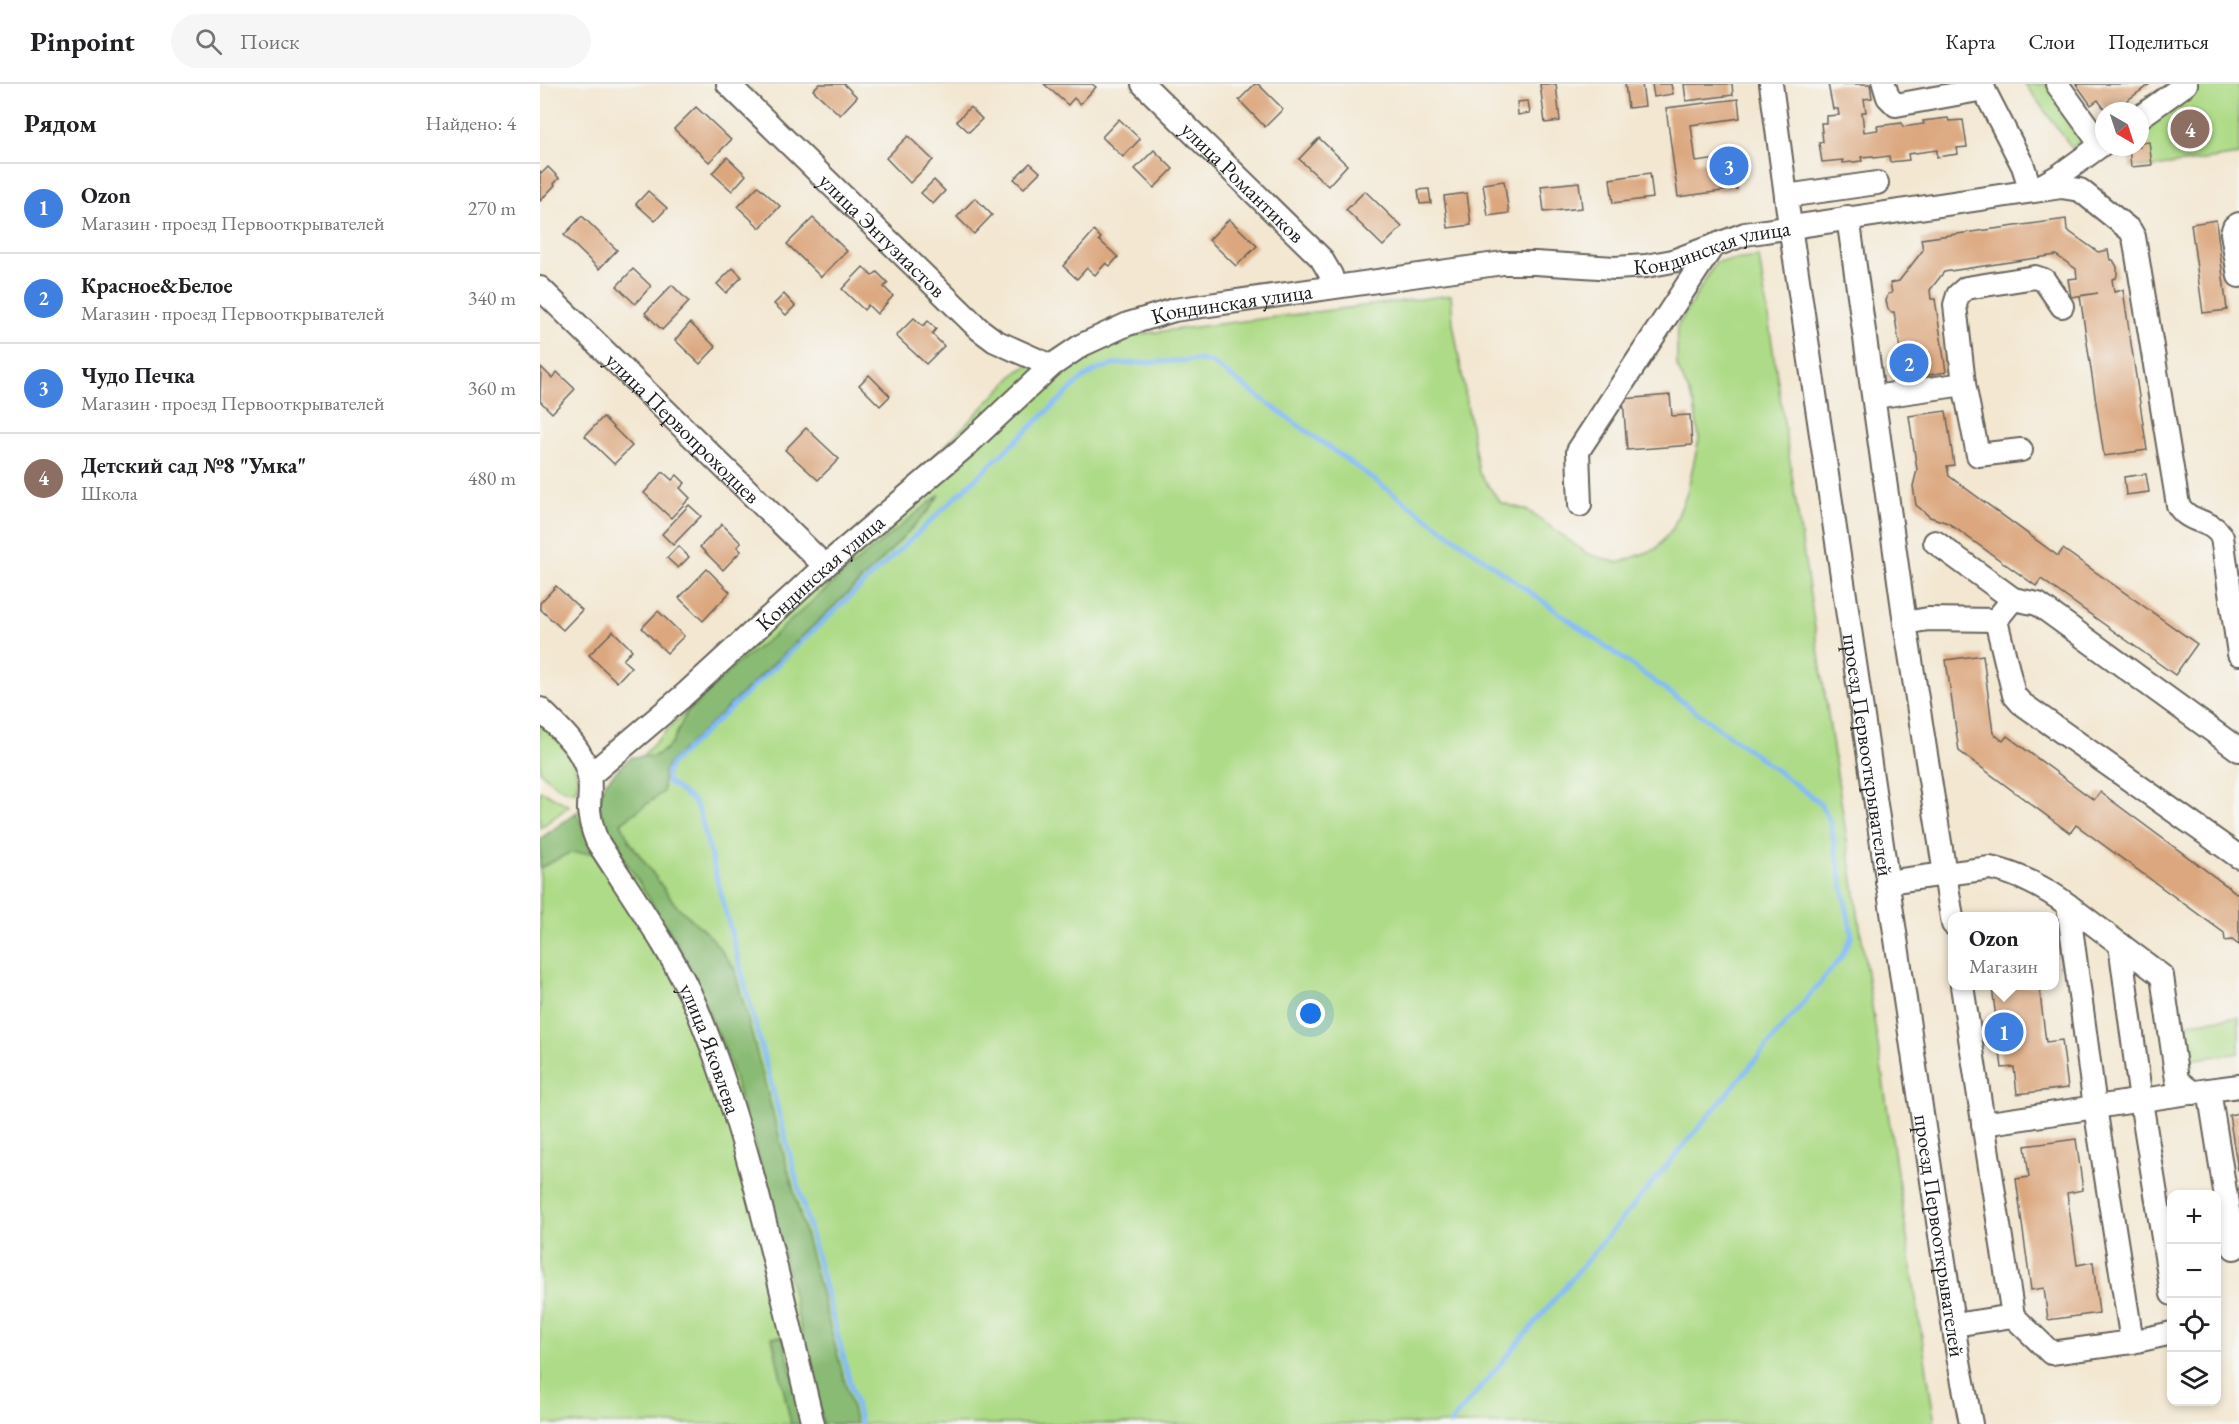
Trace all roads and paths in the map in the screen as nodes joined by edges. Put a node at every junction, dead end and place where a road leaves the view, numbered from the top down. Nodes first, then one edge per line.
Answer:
1 (728, 84) edge
2 (1143, 84) edge
3 (1771, 84) edge
4 (1884, 84) edge
5 (2057, 84) edge
6 (2186, 84) edge
7 (1982, 87) edge
8 (2149, 111) edge
9 (2095, 135) edge
10 (2095, 150) edge
11 (2061, 181) junction
12 (1877, 183) dead end
13 (2031, 191) junction
14 (1786, 196) junction
15 (1848, 217) junction
16 (2239, 224) edge
17 (1790, 226) junction
18 (1712, 247) junction
19 (2239, 276) edge
20 (1333, 286) junction
21 (540, 288) edge
22 (2062, 306) dead end
23 (1052, 366) junction
24 (1964, 384) junction
25 (1874, 397) junction
26 (2021, 450) dead end
27 (1580, 505) dead end
28 (1935, 542) dead end
29 (825, 566) junction
30 (2013, 598) junction
31 (1996, 620) junction
32 (1905, 623) junction
33 (2239, 654) edge
34 (540, 709) edge
35 (2239, 750) edge
36 (589, 776) junction
37 (2239, 857) edge
38 (1946, 874) junction
39 (1887, 882) junction
40 (2068, 905) junction
41 (1951, 912) edge
42 (2120, 944) junction
43 (1963, 990) edge
44 (2239, 1086) edge
45 (2201, 1092) junction
46 (2141, 1101) junction
47 (2095, 1107) junction
48 (1983, 1124) junction
49 (2234, 1248) dead end
50 (2167, 1263) edge
51 (2013, 1316) junction
52 (1954, 1325) junction
53 (2167, 1334) edge
54 (2132, 1342) junction
55 (813, 1424) edge
56 (1971, 1424) edge

1 - 23 street, улица Энтузиастов
2 - 20 street, улица Романтиков
3 - 14 street, проезд Первооткрывателей
4 - 7 street
5 - 9 street
6 - 8 street
7 - 13 street
10 - 11 street
11 - 13 street, Кондинская улица
11 - 33 street
12 - 14 street
13 - 15 street, Кондинская улица
14 - 17 street, проезд Первооткрывателей
15 - 17 street, Кондинская улица
15 - 25 street
16 - 19 street
17 - 18 street, Кондинская улица
17 - 39 street, проезд Первооткрывателей
18 - 20 street, Кондинская улица
18 - 27 street
20 - 23 street, Кондинская улица
21 - 29 street, улица Первопроходцев
22 - 24 street
23 - 29 street, Кондинская улица
24 - 25 street
24 - 26 street
25 - 32 street
28 - 30 street
29 - 36 street, Кондинская улица
30 - 31 street
30 - 35 street
31 - 32 street
31 - 37 street
32 - 38 street
34 - 36 street, улица Яковлева
36 - 55 street, улица Яковлева
38 - 39 street
38 - 40 street
38 - 41 street
39 - 52 street, проезд Первооткрывателей
40 - 42 street
40 - 47 street
42 - 45 street
42 - 46 street
43 - 48 street
44 - 45 street
45 - 46 street
45 - 49 street
46 - 47 street
46 - 50 street
47 - 48 street
47 - 54 street
48 - 51 street
51 - 52 street
51 - 54 street
52 - 56 street, проезд Первооткрывателей
53 - 54 street

